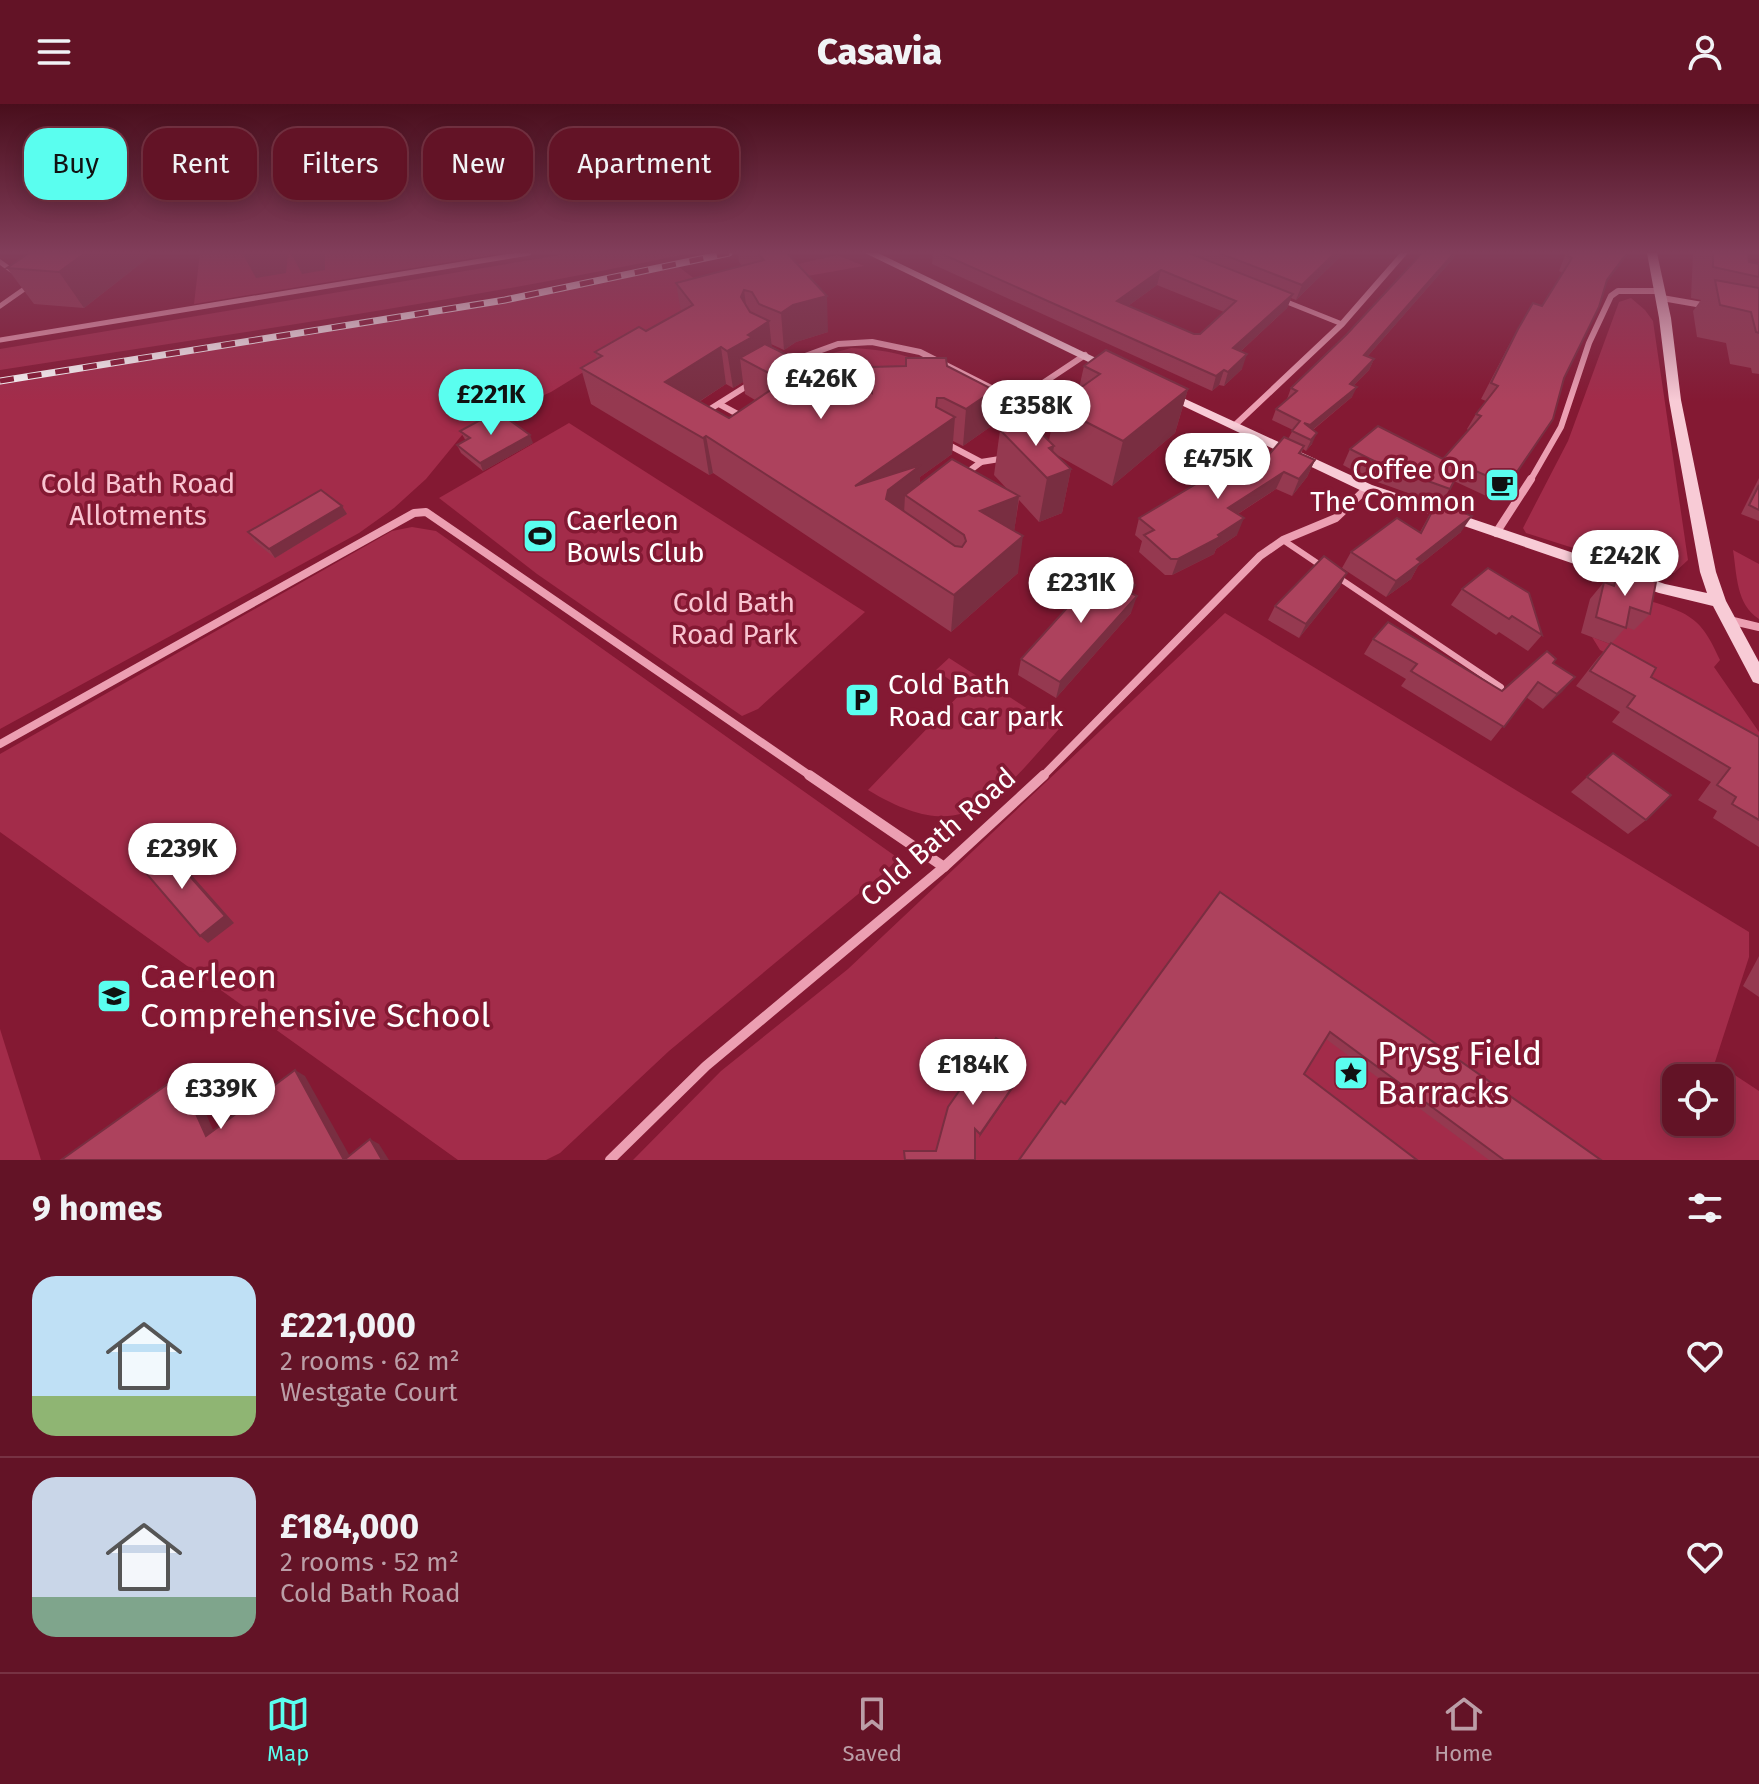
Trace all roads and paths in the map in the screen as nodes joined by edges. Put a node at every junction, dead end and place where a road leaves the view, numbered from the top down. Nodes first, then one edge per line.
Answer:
1 (229, 302) edge
2 (974, 302) edge
3 (1290, 302) edge
4 (1361, 302) edge
5 (1608, 302) edge
6 (1661, 302) edge
7 (1693, 302) edge
8 (1719, 309) edge
9 (1342, 324) junction
10 (0, 340) edge
11 (782, 355) edge
12 (1085, 355) junction
13 (793, 360) junction
14 (775, 368) edge
15 (1124, 374) edge
16 (763, 375) edge
17 (1151, 387) edge
18 (1031, 399) junction
19 (719, 404) junction
20 (707, 411) edge
21 (754, 423) edge
22 (1234, 426) junction
23 (939, 440) edge
24 (1029, 441) edge
25 (1014, 453) edge
26 (981, 462) junction
27 (959, 479) edge
28 (1367, 488) junction
29 (1496, 533) junction
30 (1283, 540) junction
31 (1718, 601) junction
32 (1728, 619) junction
33 (1759, 627) edge
34 (1759, 677) edge
35 (1501, 687) edge
36 (0, 744) edge
37 (944, 867) junction
38 (610, 1160) edge

1 - 10 lane
2 - 12 street
3 - 9 lane
4 - 9 street
5 - 29 street
6 - 31 street
7 - 8 street
9 - 22 street
11 - 13 street
12 - 15 street
12 - 18 street
13 - 14 street
13 - 18 street
16 - 19 street
17 - 22 street
18 - 24 street
19 - 20 street
19 - 21 street
22 - 28 street
23 - 26 street
25 - 26 street
26 - 27 street
28 - 29 street
28 - 30 street, Cold Bath Road
29 - 31 street
30 - 35 lane
30 - 37 street, Cold Bath Road
31 - 32 street
32 - 33 street
32 - 34 street
36 - 37 street
37 - 38 street, Cold Bath Road

